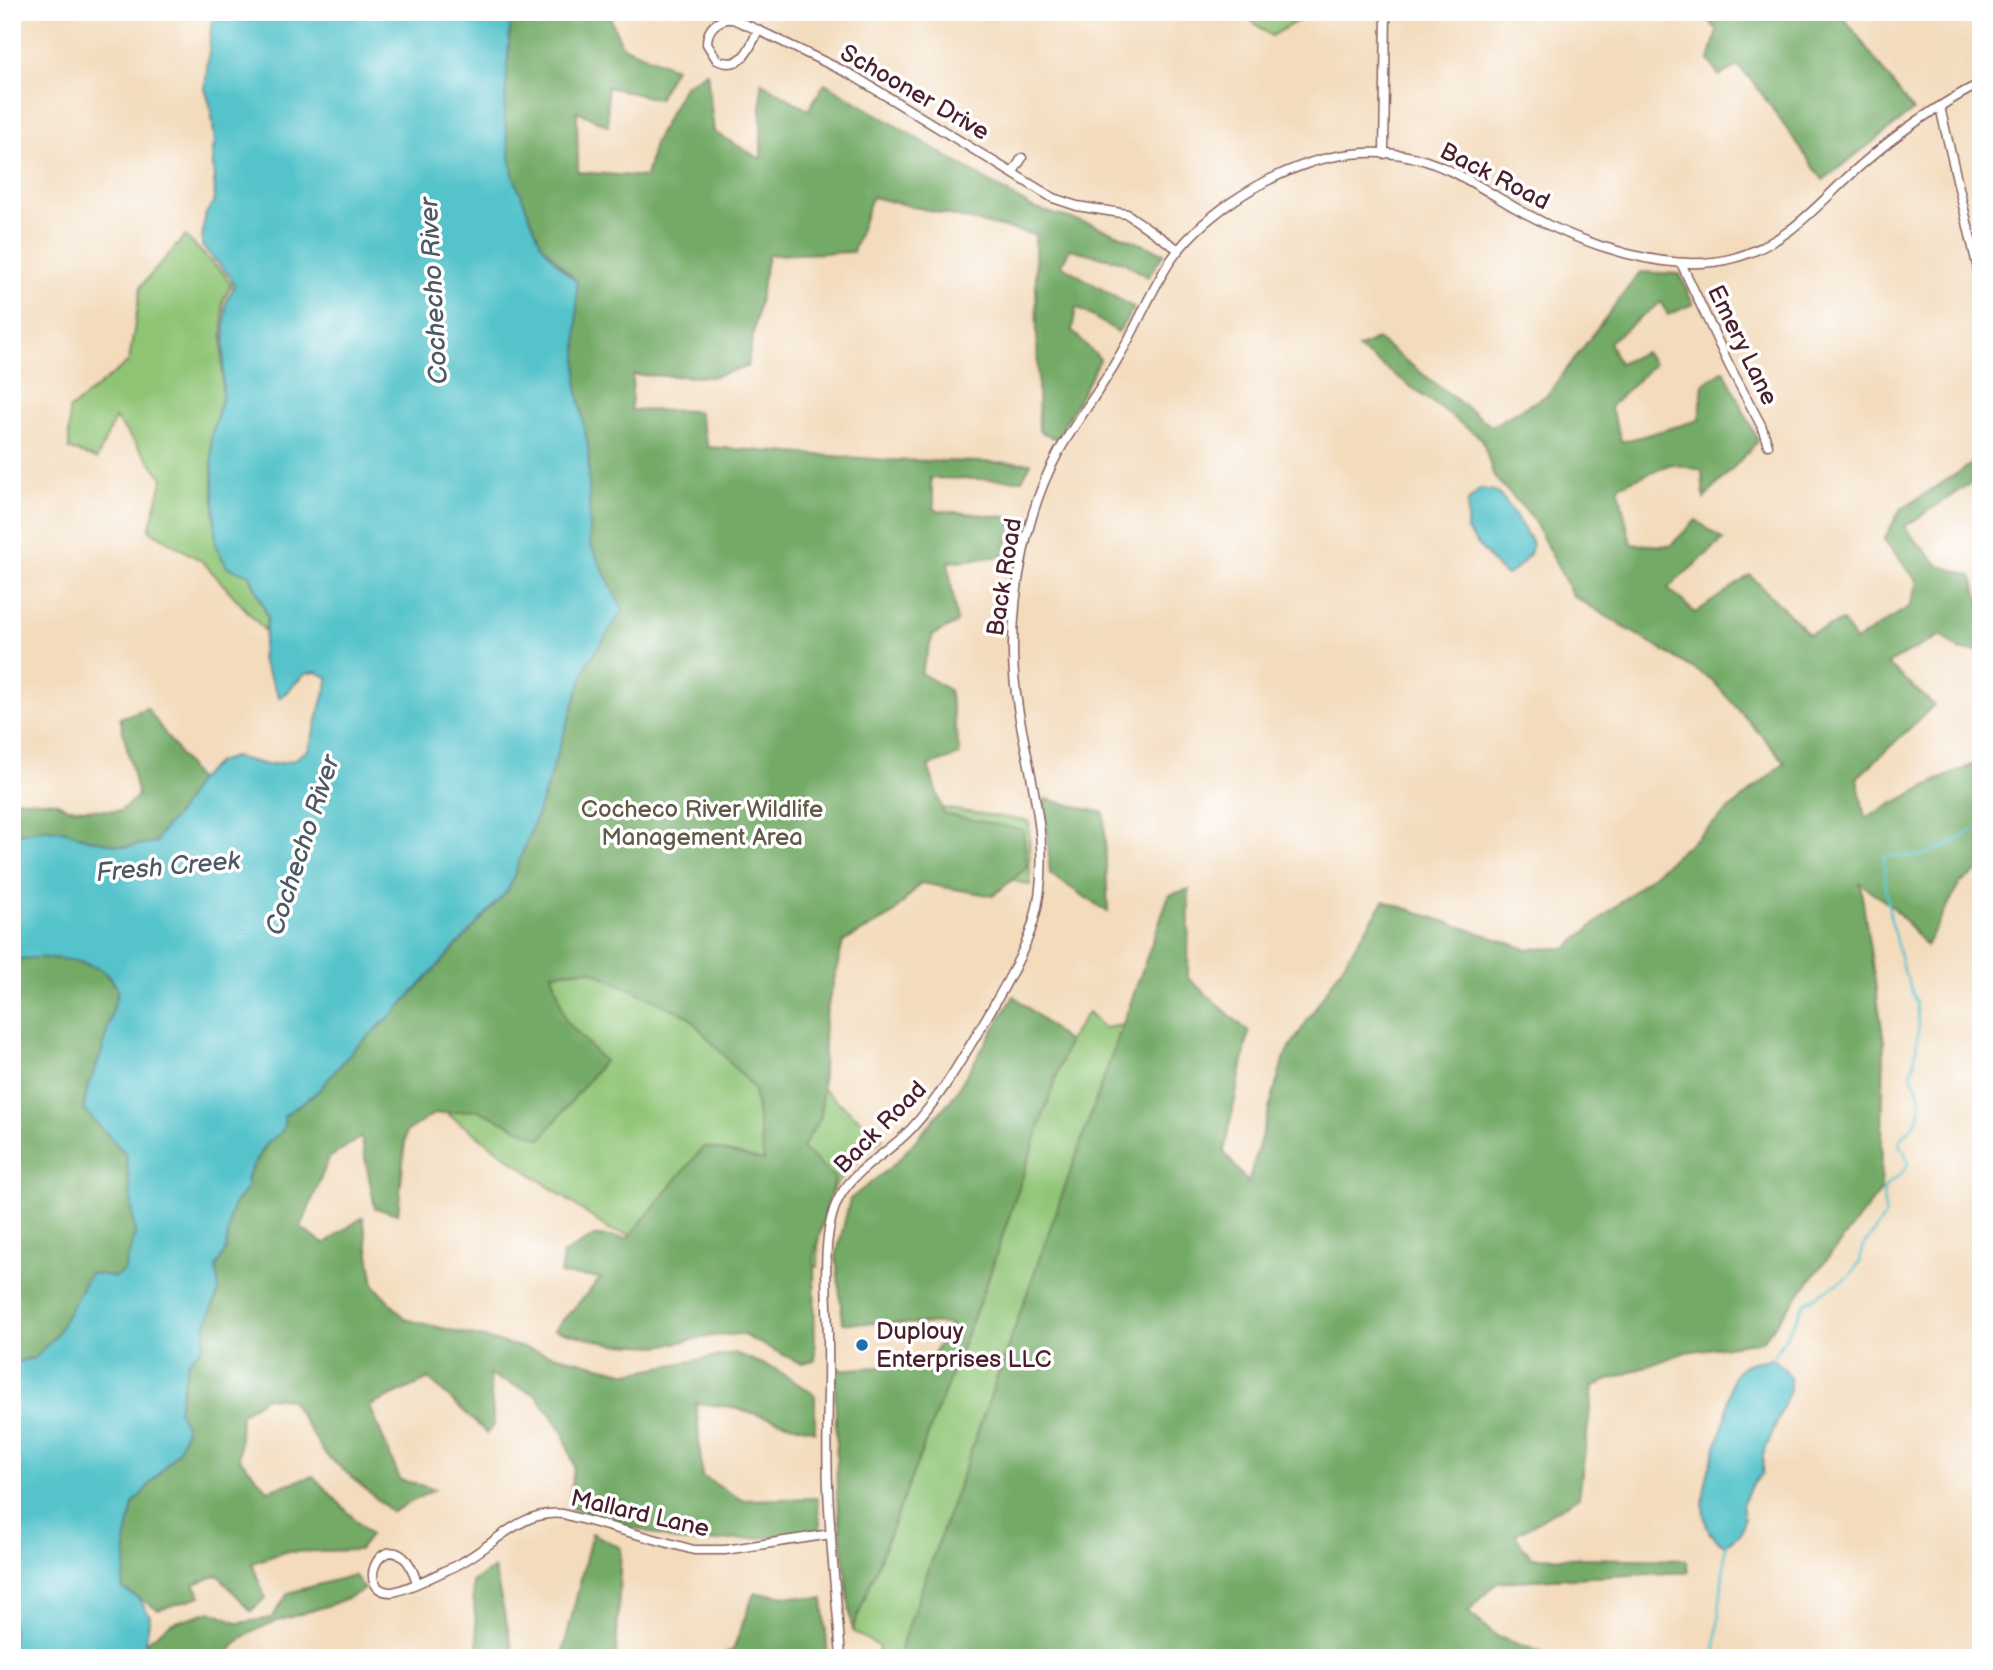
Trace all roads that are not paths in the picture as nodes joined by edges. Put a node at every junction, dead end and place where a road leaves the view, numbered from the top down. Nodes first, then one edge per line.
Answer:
1 (1386, 12) edge
2 (758, 30) junction
3 (1981, 83) edge
4 (1940, 107) junction
5 (1384, 154) junction
6 (1022, 158) dead end
7 (1013, 172) junction
8 (1179, 250) junction
9 (1681, 262) junction
10 (1979, 266) edge
11 (1981, 282) edge
12 (1768, 445) dead end
13 (831, 1534) junction
14 (417, 1582) junction
15 (841, 1658) edge

1 - 5 street
2 - 2 street, Schooner Drive
2 - 7 street, Schooner Drive
3 - 4 street, Back Road
4 - 9 street, Back Road
4 - 10 street
5 - 8 street, Back Road
5 - 9 street, Back Road
6 - 7 street
7 - 8 street, Schooner Drive
8 - 13 street, Back Road
9 - 12 street, Emery Lane
10 - 11 street
13 - 14 street, Mallard Lane
13 - 15 street, Back Road
14 - 14 street, Mallard Lane

